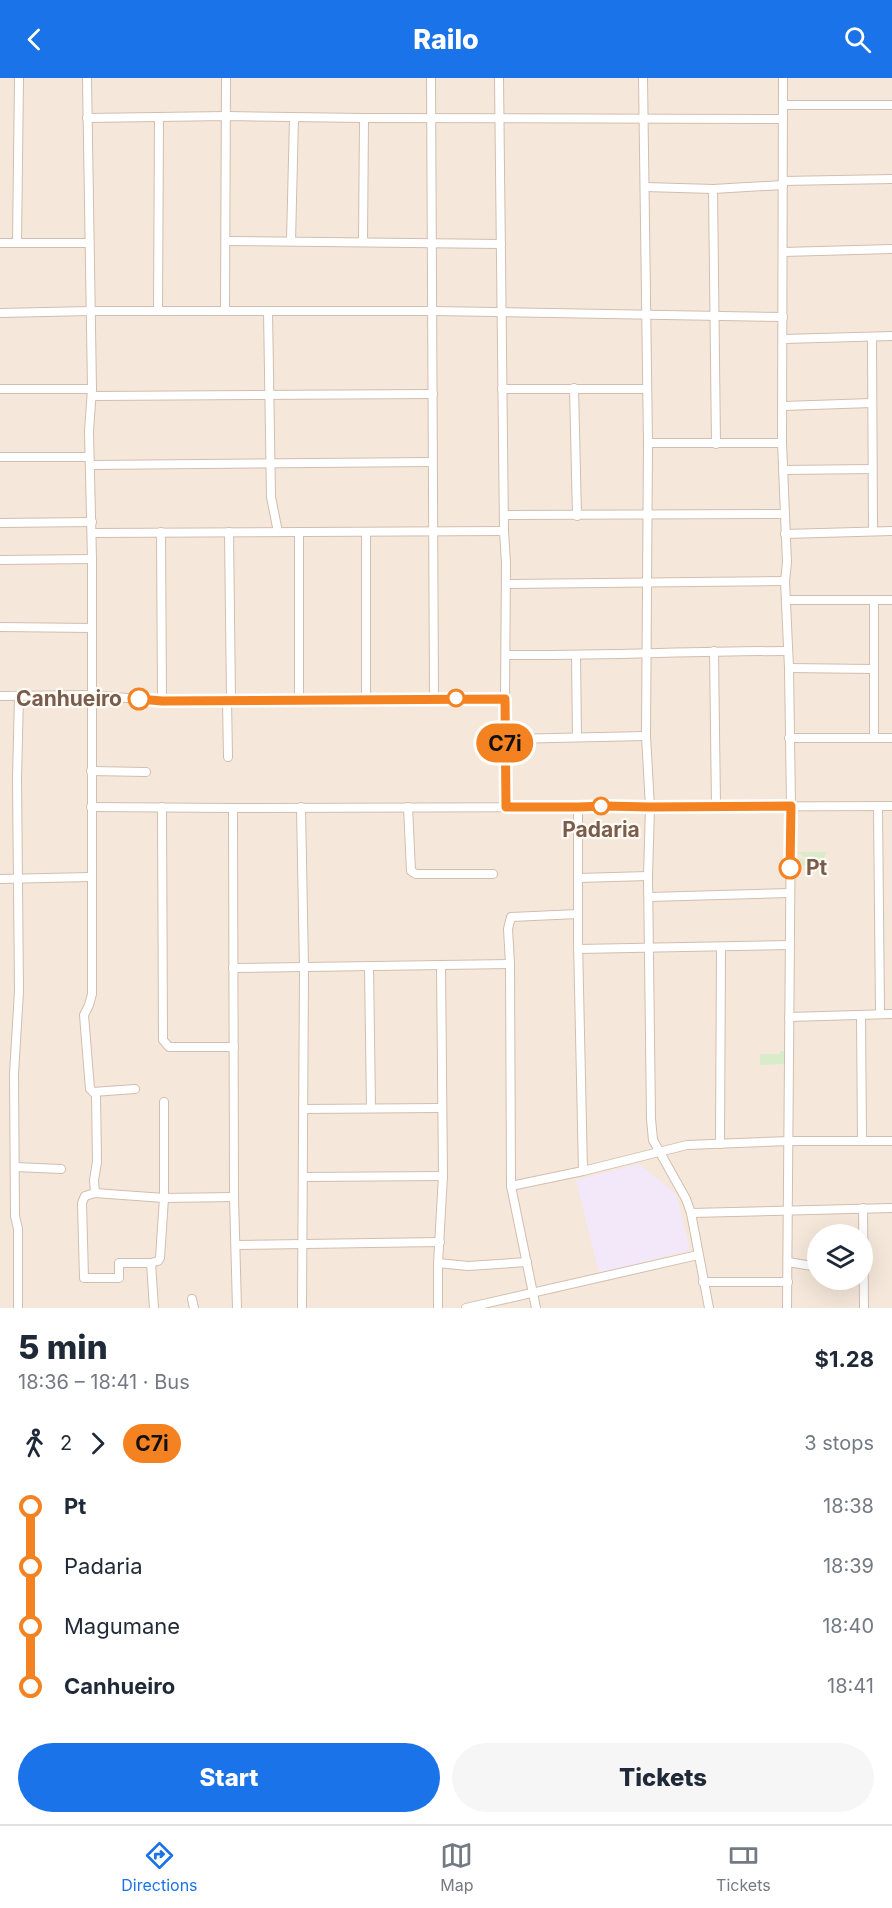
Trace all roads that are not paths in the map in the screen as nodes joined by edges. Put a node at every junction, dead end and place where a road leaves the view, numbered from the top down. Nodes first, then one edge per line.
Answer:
1 (19, 78) edge
2 (87, 78) edge
3 (226, 78) edge
4 (431, 78) edge
5 (499, 78) edge
6 (643, 78) edge
7 (783, 78) edge
8 (784, 105) junction
9 (892, 105) edge
10 (226, 116) junction
11 (159, 117) junction
12 (643, 117) junction
13 (87, 118) junction
14 (294, 118) junction
15 (364, 118) junction
16 (431, 118) junction
17 (500, 118) junction
18 (783, 119) junction
19 (892, 179) edge
20 (783, 183) junction
21 (645, 187) junction
22 (713, 189) junction
23 (226, 241) junction
24 (291, 241) junction
25 (363, 242) junction
26 (432, 242) junction
27 (0, 243) edge
28 (17, 243) junction
29 (89, 243) junction
30 (501, 244) junction
31 (892, 249) edge
32 (783, 252) junction
33 (91, 311) junction
34 (158, 311) junction
35 (225, 311) junction
36 (268, 311) junction
37 (433, 311) junction
38 (0, 313) edge
39 (502, 313) junction
40 (646, 314) junction
41 (715, 316) junction
42 (783, 317) junction
43 (892, 336) edge
44 (872, 337) junction
45 (783, 339) junction
46 (0, 388) edge
47 (574, 388) junction
48 (502, 389) junction
49 (646, 389) junction
50 (92, 393) junction
51 (433, 394) junction
52 (271, 395) junction
53 (872, 403) junction
54 (783, 406) junction
55 (648, 443) junction
56 (782, 443) junction
57 (716, 444) junction
58 (0, 457) edge
59 (90, 461) junction
60 (432, 462) junction
61 (271, 464) junction
62 (872, 469) junction
63 (783, 470) junction
64 (647, 514) junction
65 (785, 514) junction
66 (504, 515) junction
67 (576, 516) junction
68 (92, 522) junction
69 (0, 523) edge
70 (433, 531) junction
71 (504, 531) junction
72 (873, 531) junction
73 (892, 531) edge
74 (92, 532) junction
75 (161, 532) junction
76 (229, 532) junction
77 (278, 532) junction
78 (298, 532) junction
79 (366, 532) junction
80 (785, 534) junction
81 (92, 559) junction
82 (0, 560) edge
83 (784, 581) junction
84 (648, 583) junction
85 (506, 584) junction
86 (786, 600) junction
87 (874, 600) junction
88 (892, 600) edge
89 (0, 627) edge
90 (92, 628) junction
91 (714, 651) junction
92 (787, 651) junction
93 (647, 653) junction
94 (506, 655) junction
95 (576, 655) junction
96 (789, 668) junction
97 (873, 669) junction
98 (93, 695) junction
99 (0, 696) edge
100 (19, 696) junction
101 (434, 698) junction
102 (505, 699) junction
103 (229, 700) junction
104 (299, 700) junction
105 (366, 700) junction
106 (162, 701) junction
107 (646, 736) junction
108 (577, 737) junction
109 (789, 738) junction
110 (874, 738) junction
111 (892, 738) edge
112 (505, 739) junction
113 (228, 757) dead end
114 (91, 771) junction
115 (146, 771) dead end
116 (716, 806) junction
117 (791, 806) junction
118 (878, 806) junction
119 (892, 806) edge
120 (91, 807) junction
121 (162, 807) junction
122 (301, 807) junction
123 (408, 807) junction
124 (506, 807) junction
125 (578, 807) junction
126 (650, 807) junction
127 (233, 808) junction
128 (493, 874) dead end
129 (648, 876) junction
130 (91, 877) junction
131 (17, 878) junction
132 (579, 878) junction
133 (0, 879) edge
134 (790, 893) junction
135 (649, 897) junction
136 (578, 914) junction
137 (790, 945) junction
138 (721, 947) junction
139 (578, 949) junction
140 (649, 949) junction
141 (510, 964) junction
142 (369, 966) junction
143 (441, 966) junction
144 (233, 968) junction
145 (304, 968) junction
146 (880, 1014) junction
147 (892, 1014) edge
148 (861, 1015) junction
149 (789, 1017) junction
150 (234, 1047) junction
151 (135, 1089) dead end
152 (93, 1092) junction
153 (164, 1102) dead end
154 (371, 1108) junction
155 (441, 1108) junction
156 (303, 1109) junction
157 (789, 1141) junction
158 (862, 1141) junction
159 (892, 1141) edge
160 (720, 1143) junction
161 (659, 1152) junction
162 (15, 1167) junction
163 (61, 1169) dead end
164 (583, 1171) junction
165 (443, 1176) junction
166 (303, 1177) junction
167 (511, 1186) junction
168 (95, 1193) junction
169 (234, 1197) junction
170 (164, 1198) junction
171 (863, 1208) junction
172 (892, 1208) edge
173 (788, 1210) junction
174 (691, 1213) junction
175 (863, 1224) edge
176 (440, 1242) junction
177 (236, 1245) junction
178 (303, 1245) junction
179 (698, 1255) junction
180 (527, 1262) junction
181 (788, 1262) junction
182 (151, 1263) junction
183 (438, 1263) junction
184 (807, 1266) edge
185 (703, 1282) junction
186 (788, 1282) junction
187 (863, 1290) edge
188 (532, 1293) junction
189 (18, 1308) edge
190 (154, 1308) edge
191 (237, 1308) edge
192 (302, 1308) edge
193 (438, 1308) edge
194 (466, 1308) edge
195 (536, 1308) edge
196 (709, 1308) edge
197 (787, 1308) edge
198 (864, 1308) edge

1 - 28 street
2 - 13 street
3 - 10 street
4 - 16 street
5 - 17 street
6 - 12 street
7 - 8 street
8 - 9 street
8 - 18 street
10 - 11 street
10 - 14 street
10 - 23 street
11 - 13 street
11 - 34 street
12 - 17 street
12 - 18 street
12 - 21 street
13 - 29 street
14 - 15 street
14 - 24 street
15 - 16 street
15 - 25 street
16 - 17 street
16 - 26 street
17 - 30 street
18 - 20 street
19 - 20 street
20 - 22 street
20 - 32 street
21 - 22 street
21 - 40 street
22 - 41 street
23 - 24 street
23 - 35 street
24 - 25 street
25 - 26 street
26 - 30 street
26 - 37 street
27 - 28 street
28 - 29 street
29 - 33 street
30 - 39 street
31 - 32 street
32 - 42 street
33 - 34 street
33 - 38 street
33 - 50 street
34 - 35 street
35 - 36 street
36 - 37 street
36 - 52 street
37 - 39 street
37 - 51 street
39 - 40 street
39 - 48 street
40 - 41 street
40 - 49 street
41 - 42 street
41 - 57 street
42 - 45 street
43 - 44 street
44 - 45 street
44 - 53 street
45 - 54 street
46 - 50 street
47 - 48 street
47 - 49 street
47 - 67 street
48 - 66 street
49 - 55 street
50 - 52 street
50 - 59 street
51 - 52 street
51 - 60 street
52 - 61 street
53 - 54 street
53 - 62 street
54 - 56 street
55 - 57 street
55 - 64 street
56 - 57 street
56 - 63 street
58 - 59 street
59 - 61 street
59 - 68 street
60 - 61 street
60 - 70 street
61 - 77 street
62 - 63 street
62 - 72 street
63 - 65 street
64 - 65 street
64 - 67 street
64 - 84 street
65 - 80 street
66 - 67 street
66 - 71 street
68 - 69 street
68 - 74 street
70 - 71 street
70 - 79 street
70 - 101 street
71 - 85 street
72 - 73 street
72 - 80 street
74 - 75 street
74 - 81 street
75 - 76 street
75 - 106 street
76 - 77 street
76 - 103 street
77 - 78 street
78 - 79 street
78 - 104 street
79 - 105 street
80 - 83 street
81 - 82 street
81 - 90 street
83 - 84 street
83 - 86 street
84 - 85 street
84 - 93 street
85 - 94 street
86 - 87 street
86 - 92 street
87 - 88 street
87 - 97 street
89 - 90 street
90 - 98 street
91 - 92 street
91 - 93 street
91 - 116 street
92 - 96 street
93 - 95 street
93 - 107 street
94 - 95 street
94 - 102 street
95 - 108 street
96 - 97 street
96 - 109 street
97 - 110 street
98 - 100 street
98 - 106 street
98 - 114 street
99 - 100 street
100 - 131 street
101 - 102 street
101 - 105 street
102 - 112 street
103 - 104 street
103 - 106 street
103 - 113 street
104 - 105 street
107 - 108 street
107 - 126 street
108 - 112 street
109 - 110 street
109 - 117 street
110 - 111 street
112 - 124 street
114 - 115 street
114 - 120 street
116 - 117 street
116 - 126 street
117 - 118 street
117 - 134 street
118 - 119 street
118 - 146 street
120 - 121 street
120 - 130 street
121 - 127 street
121 - 150 street
122 - 123 street
122 - 127 street
122 - 145 street
123 - 124 street
123 - 128 street
124 - 125 street
125 - 126 street
125 - 132 street
126 - 129 street
127 - 144 street
129 - 132 street
129 - 135 street
130 - 131 street
130 - 152 street
131 - 133 street
131 - 162 street
132 - 136 street
134 - 135 street
134 - 137 street
135 - 140 street
136 - 139 street
136 - 141 street
137 - 138 street
137 - 149 street
138 - 140 street
138 - 160 street
139 - 140 street
139 - 164 street
140 - 161 street
141 - 143 street
141 - 167 street
142 - 143 street
142 - 145 street
142 - 154 street
143 - 155 street
144 - 145 street
144 - 150 street
145 - 156 street
146 - 147 street
146 - 148 street
148 - 149 street
148 - 158 street
149 - 157 street
150 - 169 street
151 - 152 street
152 - 168 street
153 - 170 street
154 - 155 street
154 - 156 street
155 - 165 street
156 - 166 street
157 - 158 street
157 - 160 street
157 - 173 street
158 - 159 street
160 - 161 street
161 - 164 street
161 - 174 street
162 - 163 street
162 - 189 street
164 - 167 street
165 - 166 street
165 - 176 street
166 - 178 street
167 - 180 street
168 - 170 street
168 - 182 street
169 - 170 street
169 - 177 street
170 - 182 street
171 - 172 street
171 - 173 street
171 - 175 street
173 - 174 street
173 - 181 street
174 - 179 street
176 - 178 street
176 - 183 street
177 - 178 street
177 - 191 street
178 - 192 street
179 - 185 street
179 - 188 street
180 - 183 street
180 - 188 street
181 - 184 street
181 - 186 street
182 - 190 street
183 - 193 street
185 - 186 street
185 - 196 street
186 - 197 street
187 - 198 street
188 - 194 street
188 - 195 street

